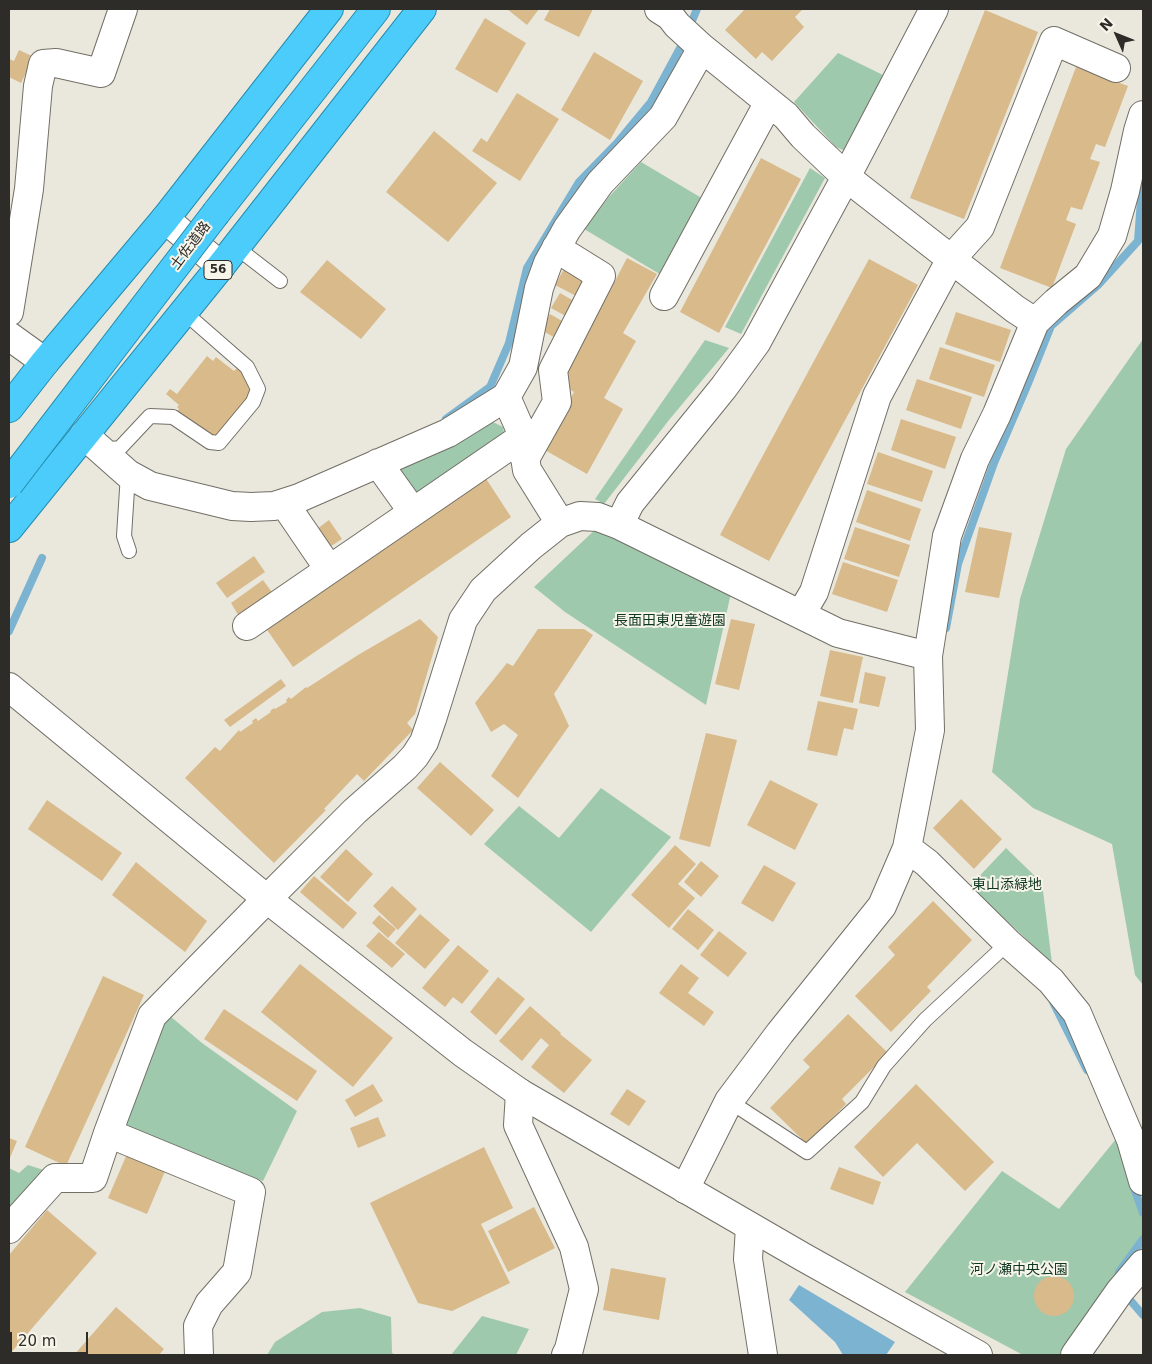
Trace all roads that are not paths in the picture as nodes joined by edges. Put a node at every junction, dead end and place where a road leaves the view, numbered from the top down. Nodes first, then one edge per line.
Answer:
1 (123, 9) edge
2 (329, 9) edge
3 (376, 9) edge
4 (422, 9) edge
5 (934, 9) edge
6 (679, 25) edge
7 (1116, 68) dead end
8 (769, 102) junction
9 (1143, 115) edge
10 (846, 176) junction
11 (165, 219) junction
12 (556, 248) junction
13 (229, 257) junction
14 (951, 259) junction
15 (280, 281) dead end
16 (664, 296) dead end
17 (9, 312) edge
18 (184, 312) junction
19 (1036, 322) junction
20 (9, 336) edge
21 (45, 362) junction
22 (506, 397) junction
23 (10, 404) edge
24 (92, 442) junction
25 (523, 448) junction
26 (378, 463) junction
27 (128, 474) junction
28 (9, 484) edge
29 (284, 503) junction
30 (413, 512) junction
31 (560, 523) junction
32 (619, 525) junction
33 (9, 528) edge
34 (128, 551) dead end
35 (329, 569) junction
36 (801, 614) junction
37 (247, 626) dead end
38 (928, 656) junction
39 (9, 687) edge
40 (907, 848) junction
41 (267, 899) junction
42 (1008, 943) junction
43 (520, 1094) junction
44 (729, 1101) junction
45 (108, 1133) junction
46 (1143, 1181) edge
47 (685, 1189) junction
48 (750, 1227) junction
49 (9, 1229) edge
50 (1143, 1264) edge
51 (198, 1355) edge
52 (566, 1355) edge
53 (763, 1355) edge
54 (978, 1355) edge
55 (1075, 1355) edge

1 - 17 street
2 - 11 highway
3 - 28 highway, 土佐道路 / 56, bridge
4 - 13 highway, 56
5 - 10 street
6 - 8 street
6 - 12 street
7 - 14 street
8 - 10 street
8 - 16 street
9 - 19 street
10 - 14 street
10 - 32 street
11 - 13 street
11 - 21 highway
12 - 22 street
12 - 25 street
13 - 15 lane
13 - 18 highway, 56
14 - 19 street
14 - 36 street
18 - 24 highway, 56
18 - 24 lane
19 - 38 street
20 - 21 street
21 - 23 highway
22 - 25 street
22 - 26 street
24 - 27 street
24 - 33 highway, 56
25 - 30 street
25 - 31 street
26 - 29 street
26 - 30 street
27 - 29 street
27 - 34 lane
29 - 35 street
30 - 35 street
31 - 32 street
31 - 41 street
32 - 36 street
35 - 37 street
36 - 38 street
38 - 40 street
39 - 41 street
40 - 42 street
40 - 44 street
41 - 43 street
41 - 45 street
42 - 44 lane
42 - 46 street
43 - 47 street
43 - 52 street
44 - 47 street
45 - 49 street
45 - 51 street
47 - 48 street
48 - 53 street
48 - 54 street
50 - 55 street

